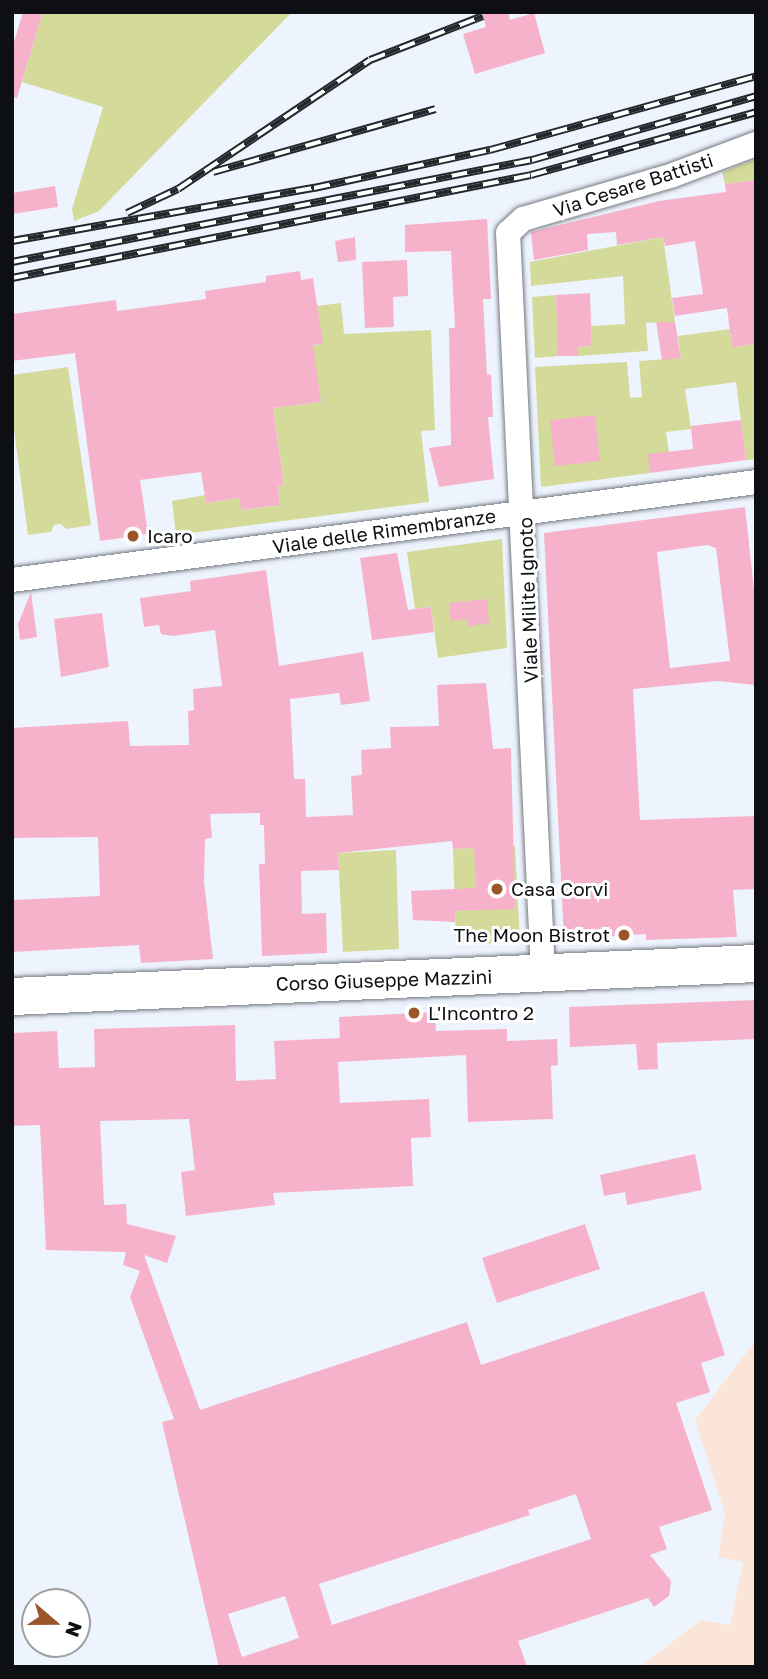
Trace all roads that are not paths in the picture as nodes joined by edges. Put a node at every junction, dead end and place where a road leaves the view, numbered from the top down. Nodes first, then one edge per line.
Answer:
1 (756, 144) edge
2 (511, 227) joint
3 (756, 482) edge
4 (524, 512) junction
5 (12, 580) edge
6 (756, 963) edge
7 (543, 974) junction
8 (12, 996) edge

1 - 2 street, Via Cesare Battisti
2 - 4 street, Viale Milite Ignoto
3 - 4 street, Viale delle Rimembranze
4 - 5 street, Viale delle Rimembranze
4 - 7 street, Viale Milite Ignoto
6 - 7 street, Corso Giuseppe Mazzini
7 - 8 street, Corso Giuseppe Mazzini

